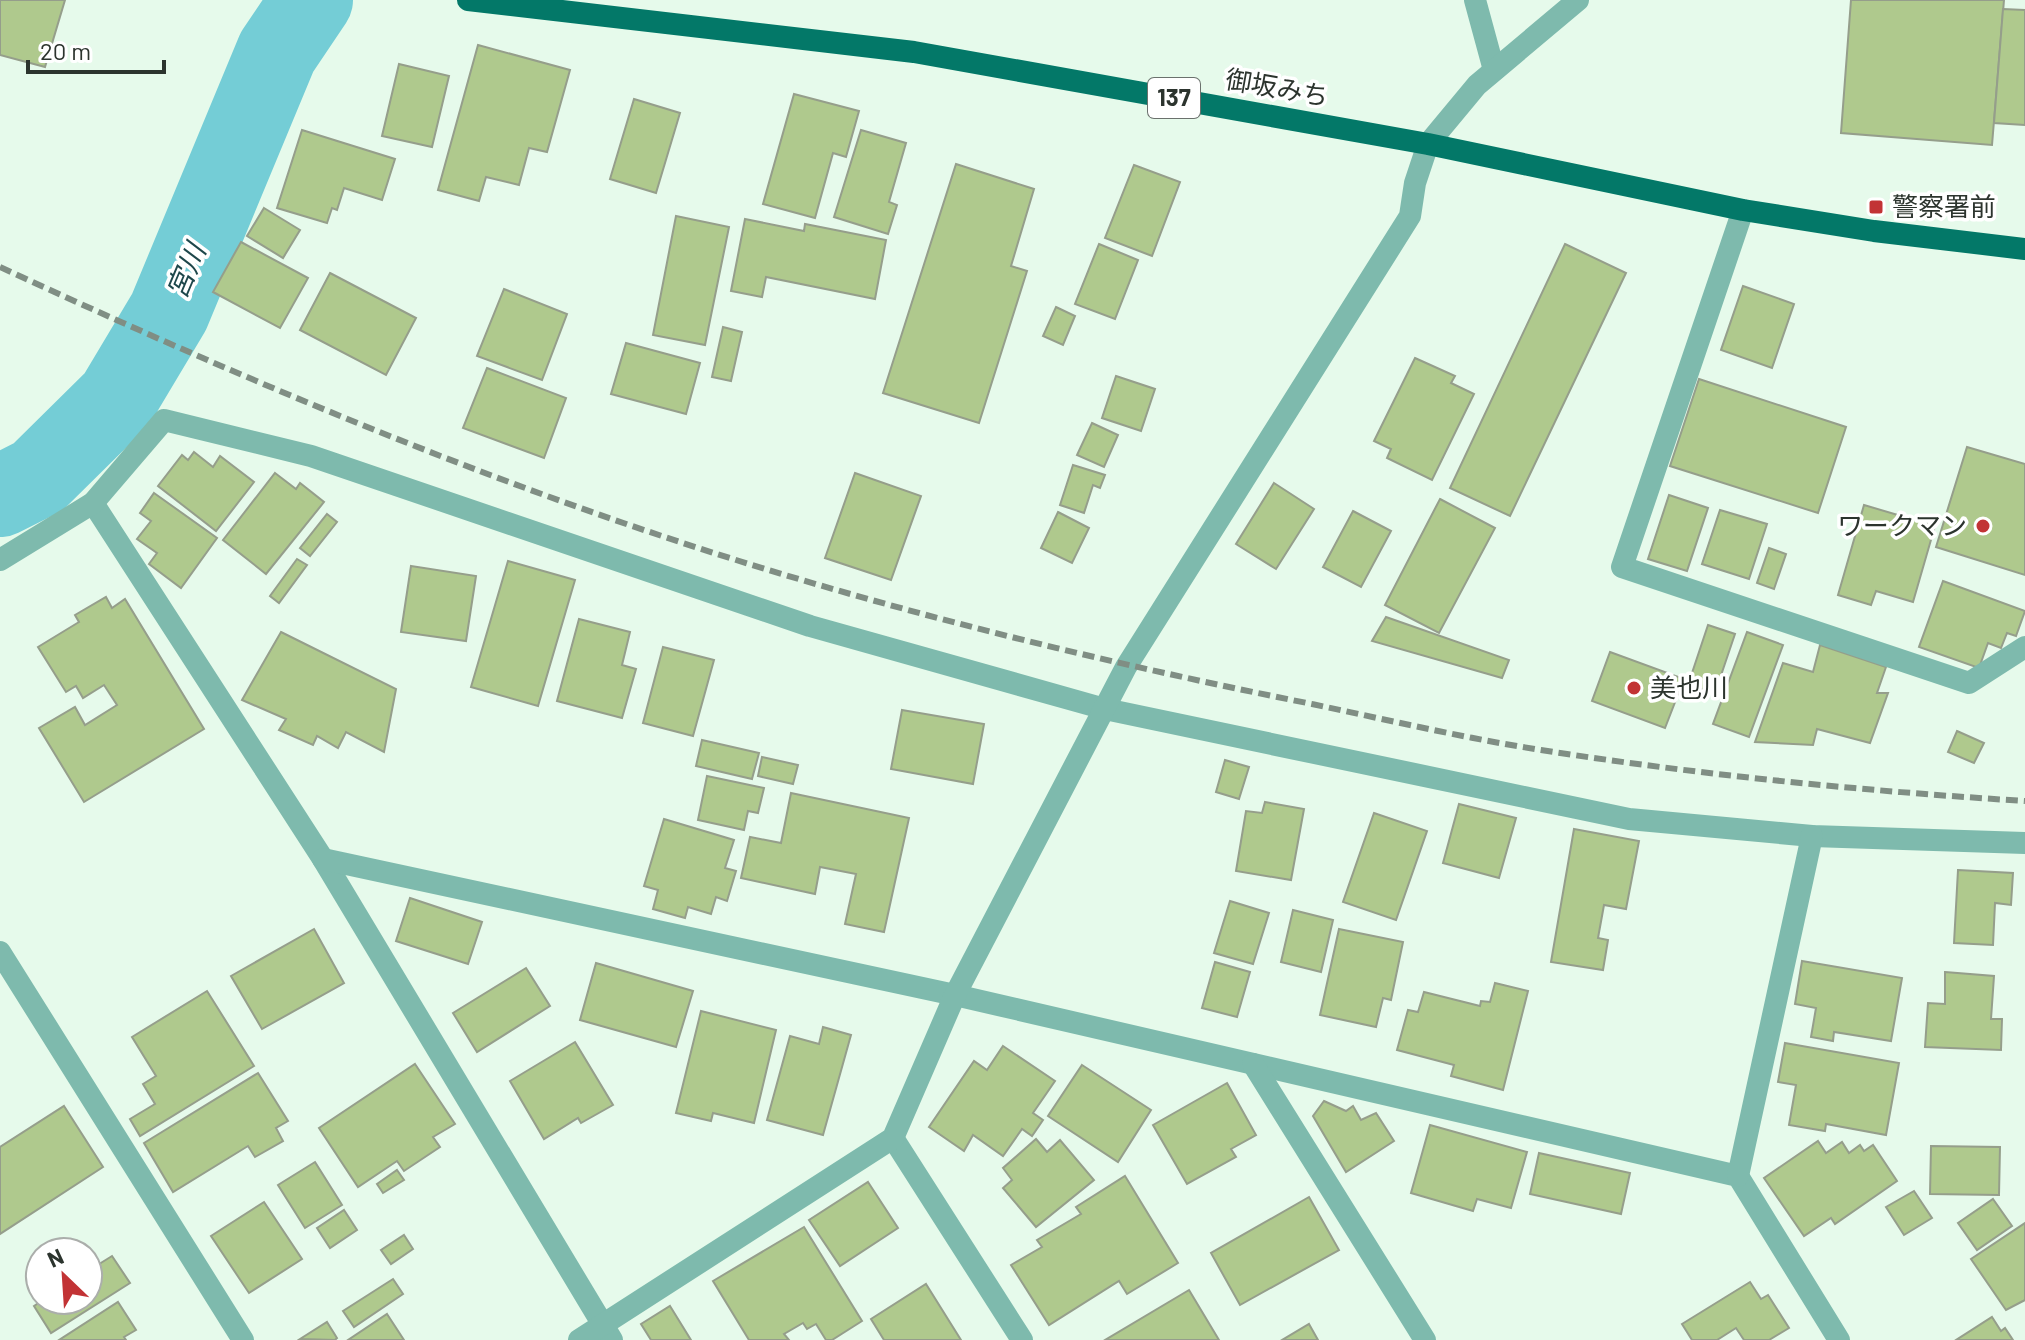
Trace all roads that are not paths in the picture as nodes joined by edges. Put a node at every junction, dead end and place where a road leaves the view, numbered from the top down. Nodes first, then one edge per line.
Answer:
1 (468, 0) edge
2 (1475, 0) edge
3 (1578, 0) edge
4 (1494, 70) junction
5 (1428, 144) junction
6 (1743, 210) junction
7 (2025, 249) edge
8 (93, 503) junction
9 (0, 560) edge
10 (2025, 647) edge
11 (1105, 709) junction
12 (1812, 836) junction
13 (2025, 843) edge
14 (323, 859) junction
15 (0, 952) edge
16 (955, 995) junction
17 (1253, 1064) junction
18 (893, 1138) junction
19 (1738, 1176) junction
20 (608, 1333) edge
21 (243, 1340) edge
22 (579, 1340) edge
23 (1022, 1340) edge
24 (1425, 1340) edge
25 (1839, 1340) edge

1 - 5 highway, 御坂みち / 137
2 - 4 street
3 - 4 street
4 - 5 street
5 - 6 highway, 御坂みち / 137
5 - 11 street
6 - 7 highway, 御坂みち / 137
6 - 10 street
8 - 9 street
8 - 11 street
8 - 14 street
11 - 12 street
11 - 16 street
12 - 13 street
12 - 19 street
14 - 16 street
14 - 20 street
15 - 21 street
16 - 17 street
16 - 18 street
17 - 19 street
17 - 24 street
18 - 20 street
18 - 23 street
19 - 25 street
20 - 22 street

